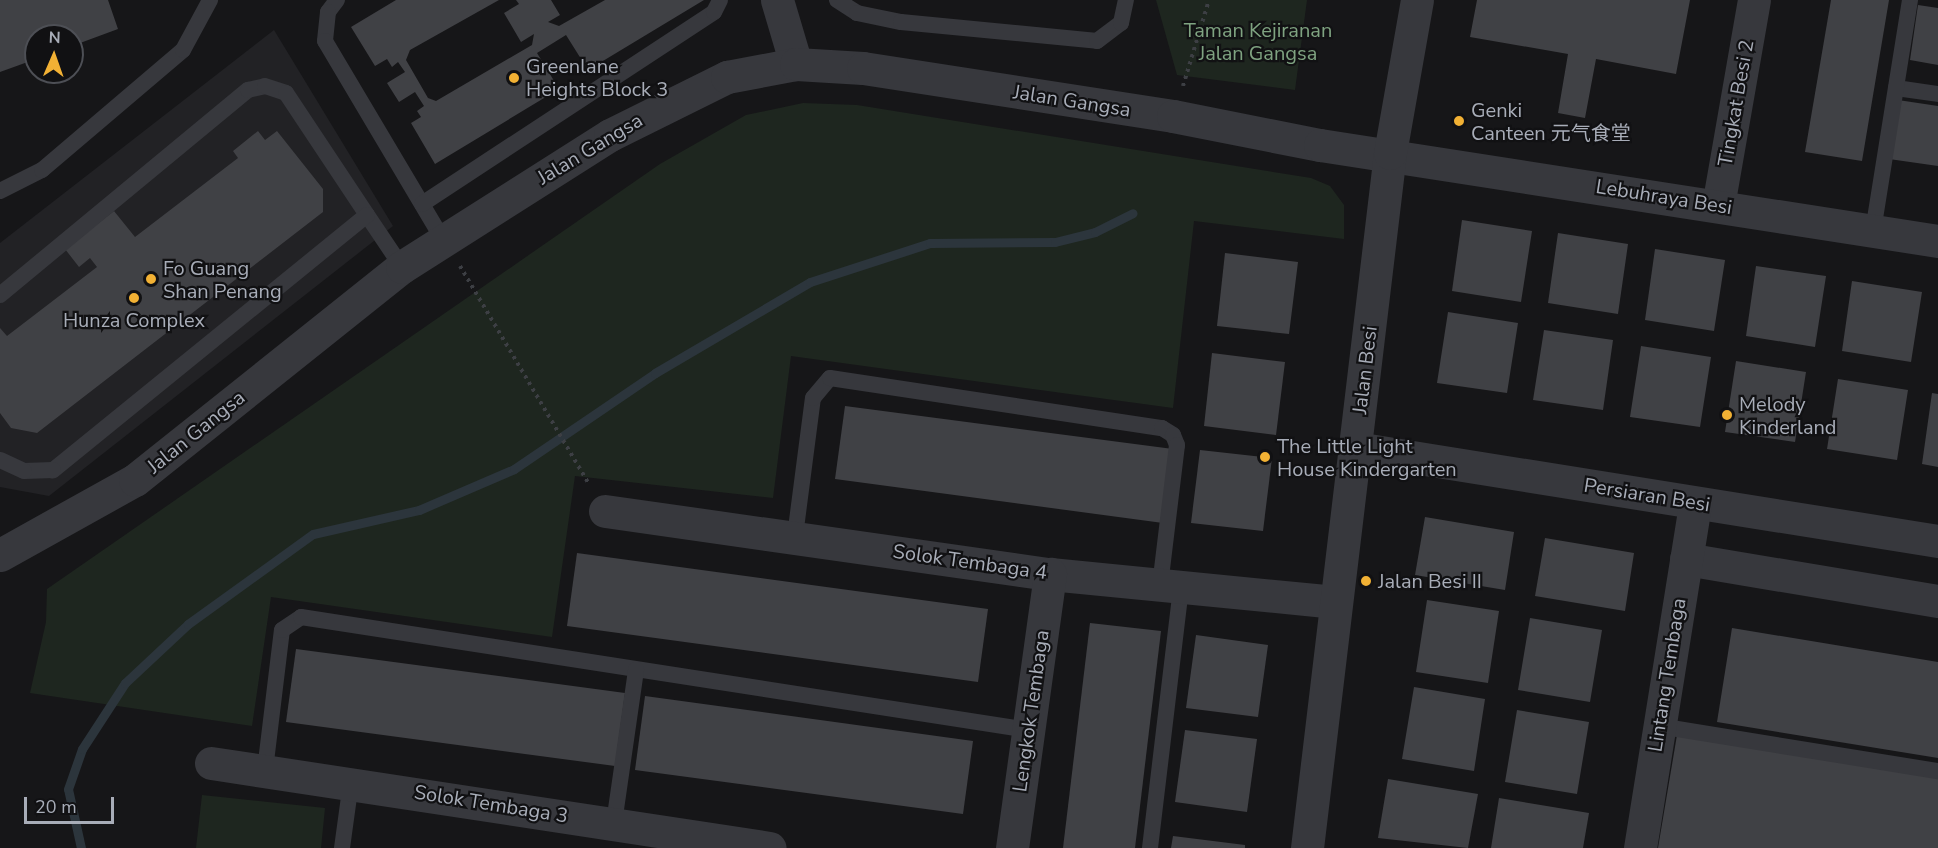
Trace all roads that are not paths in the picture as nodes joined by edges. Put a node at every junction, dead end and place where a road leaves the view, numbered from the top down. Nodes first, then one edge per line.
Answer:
1 (210, 0) edge
2 (337, 0) edge
3 (720, 0) edge
4 (777, 0) edge
5 (837, 0) edge
6 (1126, 0) edge
7 (1417, 0) edge
8 (1754, 0) edge
9 (1910, 0) edge
10 (796, 64) junction
11 (1896, 88) junction
12 (1938, 94) edge
13 (1390, 153) junction
14 (0, 191) edge
15 (422, 204) junction
16 (1718, 206) junction
17 (367, 215) junction
18 (1873, 231) junction
19 (443, 240) junction
20 (1938, 241) edge
21 (402, 267) junction
22 (0, 295) edge
23 (1356, 448) junction
24 (0, 460) edge
25 (1695, 502) junction
26 (605, 511) dead end
27 (795, 536) junction
28 (1938, 541) edge
29 (1, 552) edge
30 (1686, 560) junction
31 (1050, 574) junction
32 (1171, 586) junction
33 (1938, 601) edge
34 (1336, 602) junction
35 (636, 670) junction
36 (1659, 726) junction
37 (1028, 730) junction
38 (211, 763) dead end
39 (265, 770) junction
40 (1938, 771) edge
41 (351, 782) junction
42 (614, 824) junction
43 (673, 841) edge
44 (342, 848) edge
45 (770, 848) edge
46 (1012, 848) edge
47 (1150, 848) edge
48 (1307, 848) edge
49 (1640, 848) edge

1 - 14 lane
2 - 15 lane
3 - 15 lane
4 - 10 street
5 - 6 lane
7 - 13 street, Jalan Besi
8 - 16 street, Tingkat Besi 2
9 - 11 lane
10 - 13 street, Jalan Gangsa
10 - 19 street, Jalan Gangsa
11 - 12 lane
11 - 18 lane
13 - 16 street, Lebuhraya Besi
13 - 23 street, Jalan Besi
15 - 19 lane
16 - 18 street, Lebuhraya Besi
17 - 21 lane
17 - 22 lane
17 - 24 lane
18 - 20 street, Lebuhraya Besi
19 - 21 street, Jalan Gangsa
21 - 29 street, Jalan Gangsa
23 - 25 street, Persiaran Besi
23 - 34 street, Jalan Besi
25 - 28 street, Persiaran Besi
25 - 30 street, Lintang Tembaga
26 - 27 street, Solok Tembaga 4
27 - 31 street, Solok Tembaga 4
27 - 32 lane
30 - 33 street
30 - 36 street, Lintang Tembaga
31 - 32 street, Solok Tembaga 4
31 - 37 street, Lengkok Tembaga
32 - 34 street, Solok Tembaga 4
32 - 47 lane
34 - 48 street, Jalan Besi
35 - 37 lane
35 - 39 lane
35 - 42 lane
36 - 40 lane
36 - 49 street, Lintang Tembaga
37 - 46 street, Lengkok Tembaga
38 - 39 street, Solok Tembaga 3
39 - 41 street, Solok Tembaga 3
41 - 42 street, Solok Tembaga 3
41 - 44 lane
42 - 43 street, Solok Tembaga 3
43 - 45 street, Solok Tembaga 3

